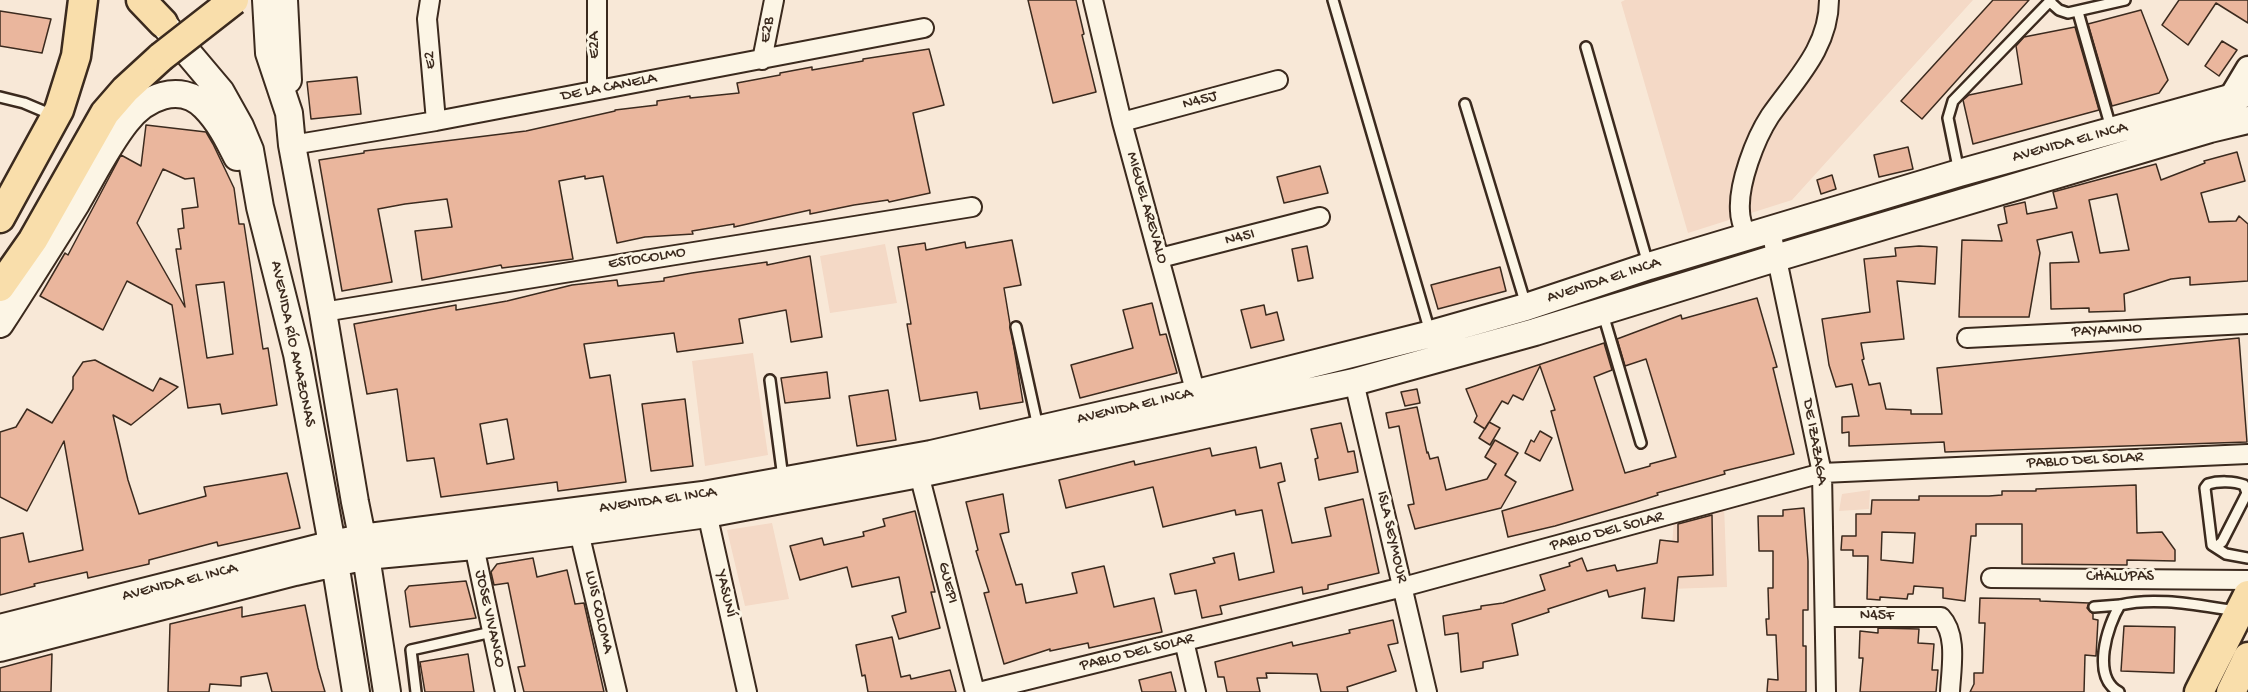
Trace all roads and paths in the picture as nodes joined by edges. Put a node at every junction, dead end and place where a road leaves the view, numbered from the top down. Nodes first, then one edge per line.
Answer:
1 (141, 0) edge
2 (212, 0) edge
3 (234, 0) edge
4 (266, 0) edge
5 (284, 0) edge
6 (430, 0) edge
7 (597, 0) edge
8 (774, 0) edge
9 (1093, 0) edge
10 (1333, 0) edge
11 (1829, 0) edge
12 (2125, 0) edge
13 (2050, 1) edge
14 (78, 6) edge
15 (2078, 12) junction
16 (163, 23) joint
17 (924, 28) dead end
18 (1586, 47) dead end
19 (160, 57) junction
20 (762, 60) junction
21 (2248, 68) edge
22 (1278, 80) dead end
23 (597, 90) junction
24 (2239, 96) edge
25 (0, 97) edge
26 (1465, 104) dead end
27 (44, 111) junction
28 (289, 113) junction
29 (2248, 120) edge
30 (436, 121) junction
31 (1122, 122) junction
32 (2210, 129) junction
33 (2111, 131) junction
34 (292, 145) junction
35 (1959, 173) junction
36 (0, 190) edge
37 (260, 207) junction
38 (972, 207) dead end
39 (1320, 217) dead end
40 (0, 218) edge
41 (1759, 235) junction
42 (33, 240) junction
43 (1160, 258) junction
44 (1776, 258) junction
45 (1649, 266) junction
46 (0, 287) edge
47 (1526, 307) junction
48 (0, 309) edge
49 (1602, 311) junction
50 (323, 312) junction
51 (0, 324) edge
52 (2248, 324) edge
53 (1016, 327) dead end
54 (1431, 334) junction
55 (1967, 338) dead end
56 (770, 380) dead end
57 (1354, 382) junction
58 (1199, 404) junction
59 (1039, 429) junction
60 (1641, 443) dead end
61 (2248, 454) edge
62 (1822, 473) junction
63 (919, 474) junction
64 (783, 481) junction
65 (705, 504) junction
66 (579, 532) junction
67 (2212, 545) junction
68 (474, 546) junction
69 (364, 547) junction
70 (333, 554) junction
71 (2248, 558) edge
72 (1991, 578) dead end
73 (2248, 580) edge
74 (1403, 587) junction
75 (2244, 603) edge
76 (2120, 605) junction
77 (2094, 607) dead end
78 (1826, 617) junction
79 (0, 628) edge
80 (492, 632) junction
81 (1184, 642) junction
82 (0, 648) edge
83 (2248, 657) edge
84 (356, 692) edge
85 (387, 692) edge
86 (416, 692) edge
87 (505, 692) edge
88 (617, 692) edge
89 (747, 692) edge
90 (977, 692) edge
91 (1196, 692) edge
92 (1427, 692) edge
93 (1826, 692) edge
94 (1950, 692) edge
95 (2118, 692) edge
96 (2199, 692) edge
97 (2231, 692) edge

1 - 16 main road
2 - 19 main road, bridge
3 - 19 main road, bridge
4 - 28 main road, AVENIDA RÍO AMAZONAS
5 - 28 main road
6 - 30 street, E2
7 - 23 street, E2A
8 - 20 street, E2B
9 - 31 street, MIGUEL AREVALO
10 - 54 lane
11 - 41 street, DE IZAZAGA
12 - 15 lane
13 - 15 lane
13 - 35 lane
14 - 27 main road
14 - 40 main road
15 - 33 lane
16 - 37 main road, AVENIDA RÍO AMAZONAS
17 - 20 street, DE LA CANELA
18 - 45 lane
19 - 42 main road
20 - 23 street, DE LA CANELA
21 - 24 street
22 - 31 street, N45J
23 - 30 street, DE LA CANELA
24 - 32 street
24 - 33 main road, AVENIDA EL INCA
25 - 27 lane
26 - 47 lane
27 - 36 main road
28 - 34 main road, AVENIDA RÍO AMAZONAS
29 - 32 main road, AVENIDA EL INCA
30 - 34 street, DE LA CANELA
31 - 43 street, MIGUEL AREVALO
32 - 44 main road, AVENIDA EL INCA
33 - 35 main road, AVENIDA EL INCA
34 - 50 main road, AVENIDA RÍO AMAZONAS
35 - 41 main road, AVENIDA EL INCA
37 - 51 main road
37 - 70 main road, AVENIDA RÍO AMAZONAS
38 - 50 street, ESTOCOLMO
39 - 43 street, N45I
41 - 44 street, DE IZAZAGA
41 - 45 main road, AVENIDA EL INCA
42 - 46 main road
42 - 48 main road
43 - 58 street, MIGUEL AREVALO
44 - 49 main road, AVENIDA EL INCA
44 - 62 street, DE IZAZAGA
45 - 47 main road, AVENIDA EL INCA
47 - 54 main road, AVENIDA EL INCA
49 - 57 main road, AVENIDA EL INCA
49 - 60 lane
50 - 69 main road, AVENIDA RÍO AMAZONAS
52 - 55 street, PAYAMINO
53 - 59 lane
54 - 58 main road, AVENIDA EL INCA
56 - 64 lane
57 - 58 main road, AVENIDA EL INCA
57 - 74 street, ISLA SEYMOUR
58 - 59 main road, AVENIDA EL INCA
58 - 63 main road, AVENIDA EL INCA
59 - 64 main road, AVENIDA EL INCA
61 - 62 street, PABLO DEL SOLAR
62 - 74 street, PABLO DEL SOLAR
62 - 78 street, DE IZAZAGA
63 - 65 main road, AVENIDA EL INCA
63 - 90 street, GUEPI
64 - 65 main road, AVENIDA EL INCA
65 - 66 main road, AVENIDA EL INCA
65 - 69 main road, AVENIDA EL INCA
65 - 89 street, YASUNÍ
66 - 68 main road, AVENIDA EL INCA
66 - 88 street, LUIS COLOMA
67 - 67 lane
67 - 71 lane
68 - 69 main road, AVENIDA EL INCA
68 - 80 street, JOSE VIVANCO
69 - 70 main road, AVENIDA EL INCA
69 - 85 main road, AVENIDA RÍO AMAZONAS
70 - 79 main road, AVENIDA EL INCA
70 - 82 main road, AVENIDA EL INCA
70 - 84 main road, AVENIDA RÍO AMAZONAS
72 - 73 street, CHALUPAS
74 - 81 street, PABLO DEL SOLAR
74 - 92 street, ISLA SEYMOUR
75 - 76 lane
75 - 96 main road
76 - 77 lane
76 - 95 lane
78 - 93 street, DE IZAZAGA
78 - 94 street, N45F
80 - 86 lane
80 - 87 street, JOSE VIVANCO
81 - 90 street, PABLO DEL SOLAR
81 - 91 street
83 - 97 main road

